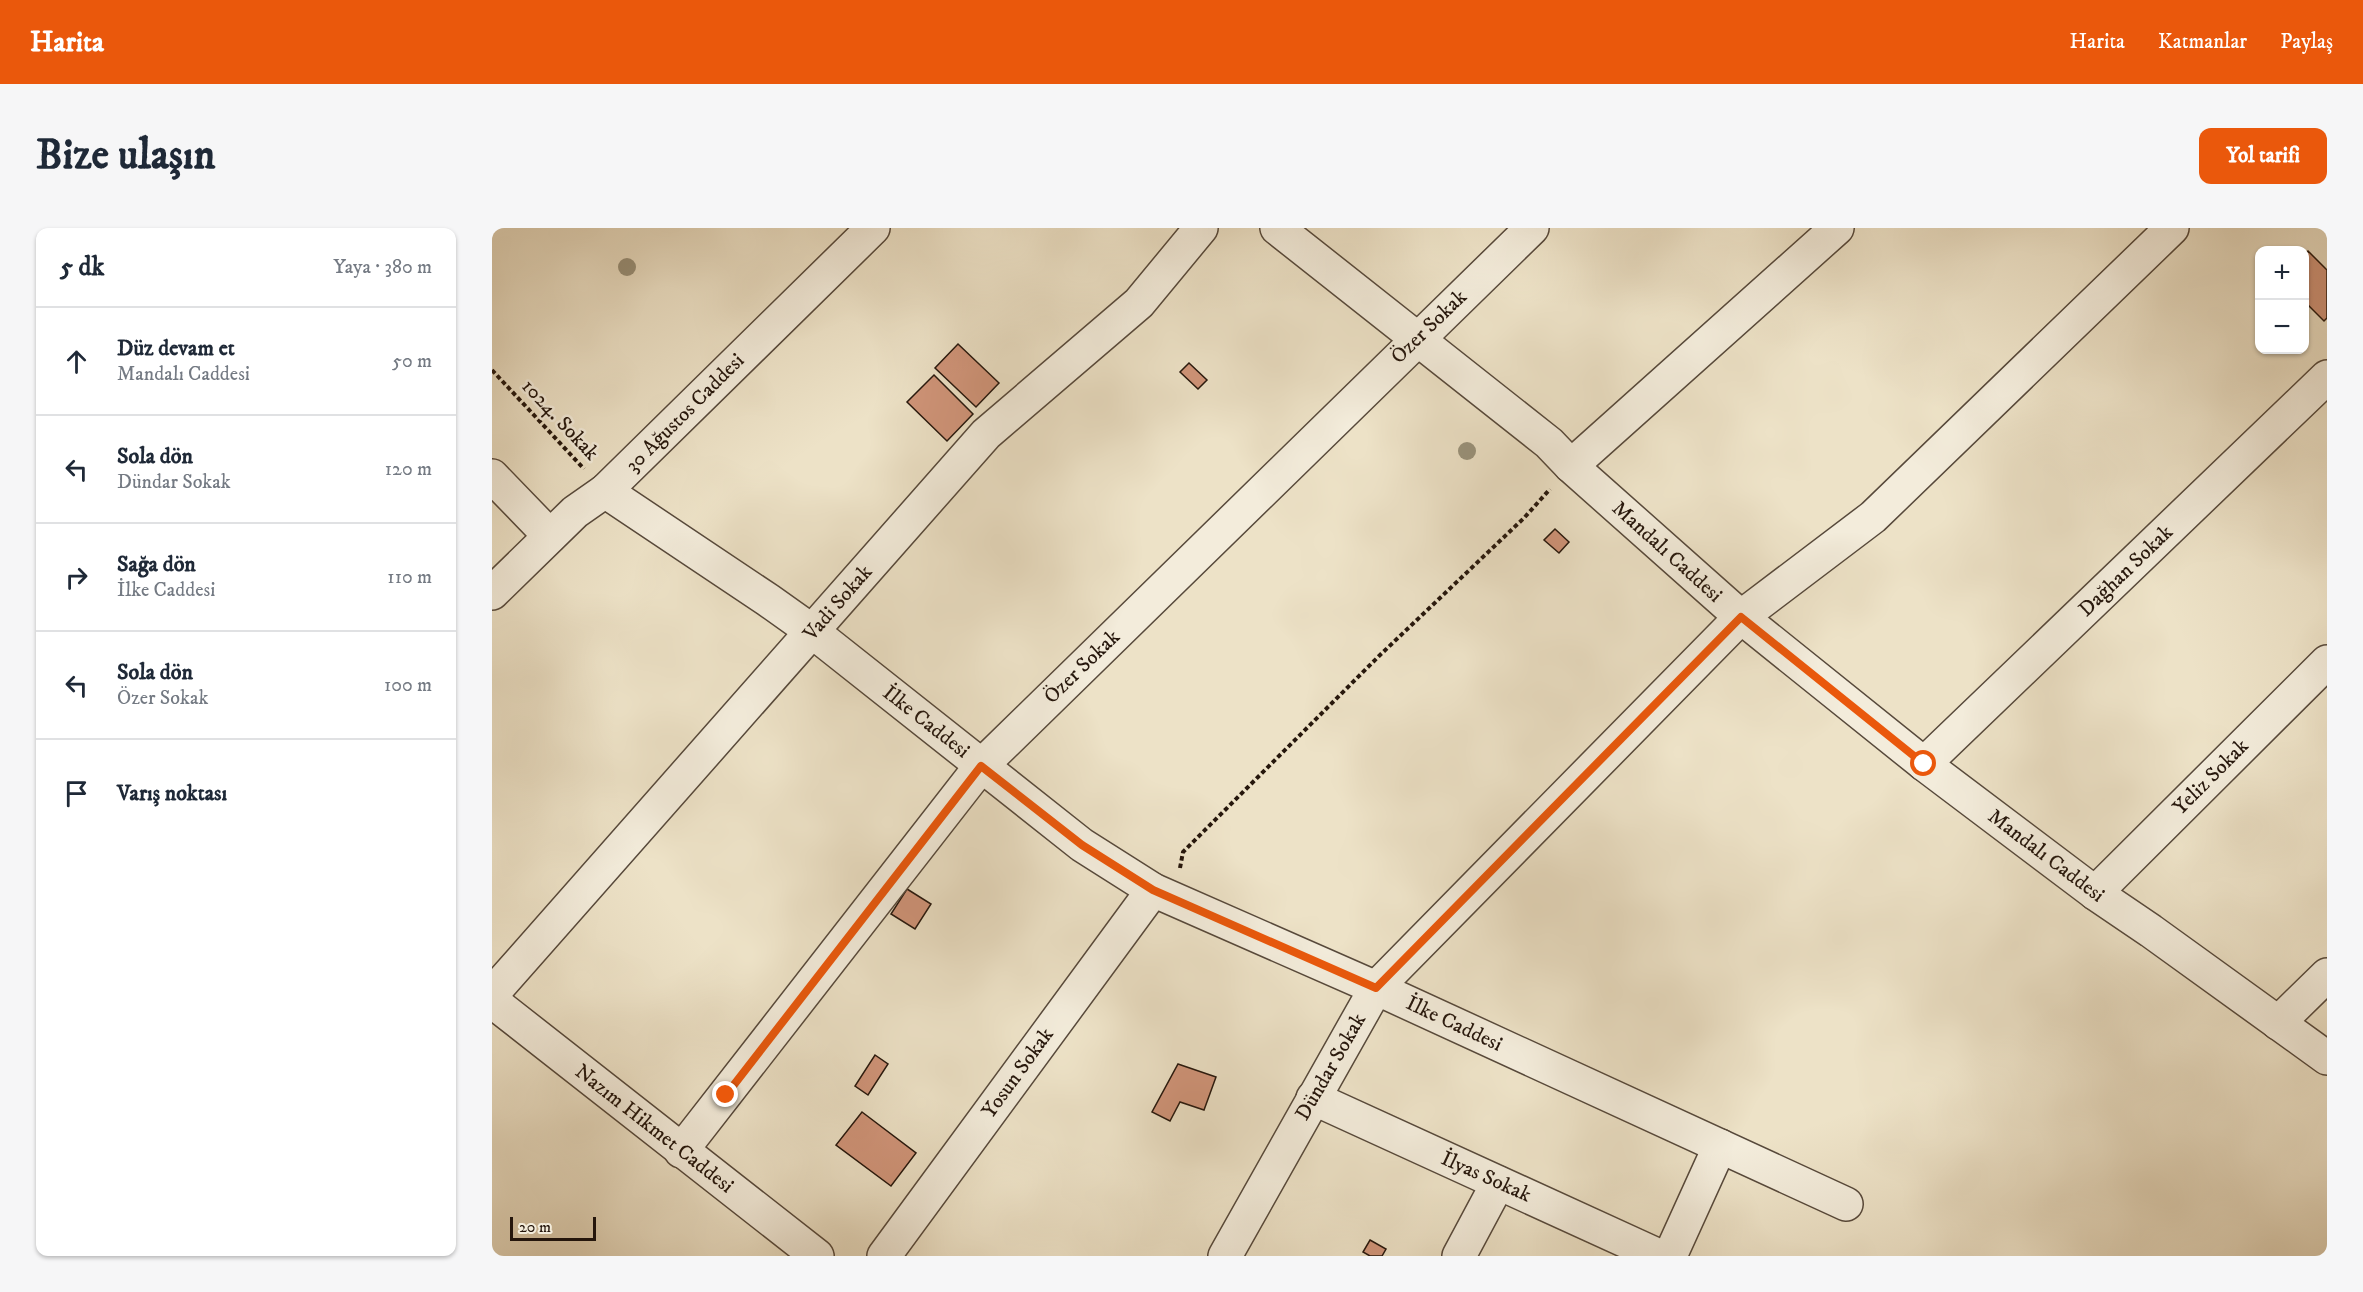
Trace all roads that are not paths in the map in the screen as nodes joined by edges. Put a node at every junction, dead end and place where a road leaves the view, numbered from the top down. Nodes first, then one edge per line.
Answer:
1 (873, 228) edge
2 (1201, 228) edge
3 (1276, 228) edge
4 (1532, 228) edge
5 (1837, 228) edge
6 (2172, 228) edge
7 (1417, 339) junction
8 (2327, 377) edge
9 (1571, 466) junction
10 (492, 476) edge
11 (605, 491) junction
12 (550, 536) junction
13 (492, 593) edge
14 (1741, 617) junction
15 (813, 632) junction
16 (2327, 662) edge
17 (1924, 764) junction
18 (981, 766) junction
19 (2095, 893) junction
20 (1164, 894) junction
21 (2327, 975) edge
22 (1376, 988) junction
23 (492, 994) edge
24 (492, 1001) edge
25 (2278, 1023) junction
26 (2327, 1058) edge
27 (1313, 1098) junction
28 (1720, 1146) junction
29 (681, 1151) junction
30 (1498, 1183) junction
31 (1846, 1204) dead end
32 (817, 1256) edge
33 (884, 1256) edge
34 (1225, 1256) edge
35 (1459, 1256) edge
36 (1659, 1256) edge
37 (1670, 1256) edge

1 - 11 street, 30 Ağustos Caddesi
2 - 15 street, Vadi Sokak
3 - 7 street, Mandalı Caddesi
4 - 7 street, Özer Sokak
5 - 9 street
6 - 14 street, Dündar Sokak
7 - 9 street, Mandalı Caddesi
7 - 18 street, Özer Sokak
8 - 17 street, Dağhan Sokak
9 - 14 street, Mandalı Caddesi
10 - 12 street
11 - 12 street, 30 Ağustos Caddesi
11 - 15 street, İlke Caddesi
12 - 13 street, 30 Ağustos Caddesi
14 - 17 street, Mandalı Caddesi
14 - 22 street, Dündar Sokak
15 - 18 street, İlke Caddesi
15 - 23 street, Vadi Sokak
16 - 19 street, Yeliz Sokak
17 - 19 street, Mandalı Caddesi
18 - 20 street, İlke Caddesi
18 - 29 street, Özer Sokak
19 - 25 street, Mandalı Caddesi
20 - 22 street, İlke Caddesi
20 - 33 street, Yosun Sokak
21 - 25 street
22 - 27 street, Dündar Sokak
22 - 28 street, İlke Caddesi
24 - 29 street, Nazım Hikmet Caddesi
25 - 26 street, Mandalı Caddesi
27 - 30 street, İlyas Sokak
27 - 34 street, Dündar Sokak
28 - 31 street, İlke Caddesi
28 - 37 street
29 - 32 street, Nazım Hikmet Caddesi
30 - 35 street
30 - 36 street, İlyas Sokak

